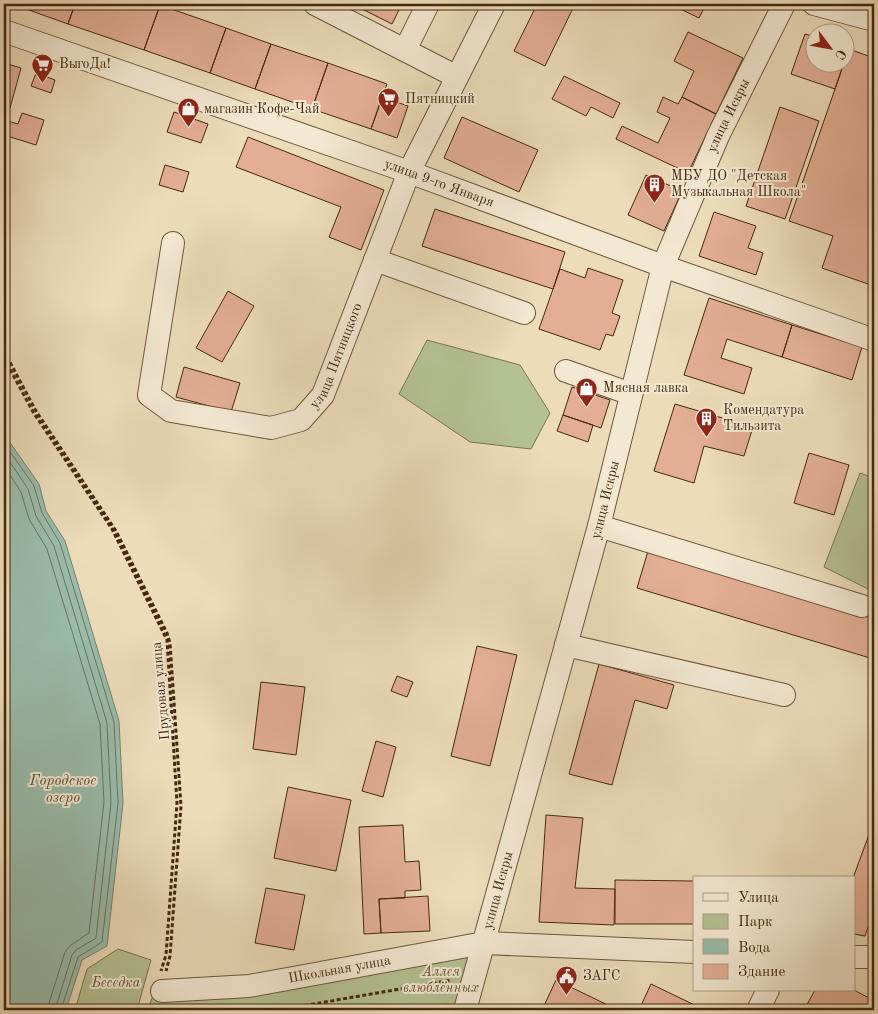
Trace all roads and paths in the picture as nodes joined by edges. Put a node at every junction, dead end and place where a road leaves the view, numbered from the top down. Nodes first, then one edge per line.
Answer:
1 (315, 4) edge
2 (428, 4) edge
3 (494, 4) edge
4 (784, 4) edge
5 (814, 4) edge
6 (874, 20) edge
7 (4, 31) edge
8 (405, 50) junction
9 (457, 77) junction
10 (409, 172) junction
11 (173, 243) dead end
12 (375, 260) junction
13 (663, 266) junction
14 (524, 313) dead end
15 (874, 340) edge
16 (4, 351) edge
17 (4, 358) edge
18 (566, 371) dead end
19 (631, 394) junction
20 (599, 526) junction
21 (862, 606) dead end
22 (566, 645) junction
23 (784, 695) dead end
24 (484, 943) junction
25 (693, 952) edge
26 (856, 957) edge
27 (874, 957) edge
28 (475, 977) junction
29 (161, 982) junction
30 (767, 992) edge
31 (279, 1010) edge
32 (465, 1010) edge
33 (758, 1010) edge

1 - 8 street
2 - 8 street
3 - 9 street, улица Пятницкого
4 - 13 street, улица Искры
5 - 6 street
7 - 10 street, улица 9-го Января
8 - 9 street
9 - 10 street, улица Пятницкого
10 - 12 street, улица Пятницкого
10 - 13 street, улица 9-го Января
11 - 12 street, улица Пятницкого
12 - 14 street
13 - 15 street, улица 9-го Января
13 - 19 street, улица Искры
16 - 29 path, Прудовая улица
17 - 29 path
18 - 19 street
19 - 20 street, улица Искры
20 - 21 street
20 - 22 street, улица Искры
22 - 23 street
22 - 24 street, улица Искры
24 - 25 street, Школьная улица
24 - 28 street, улица Искры
24 - 29 street, Школьная улица
26 - 27 street
28 - 31 path
28 - 32 street, улица Искры
30 - 33 street

